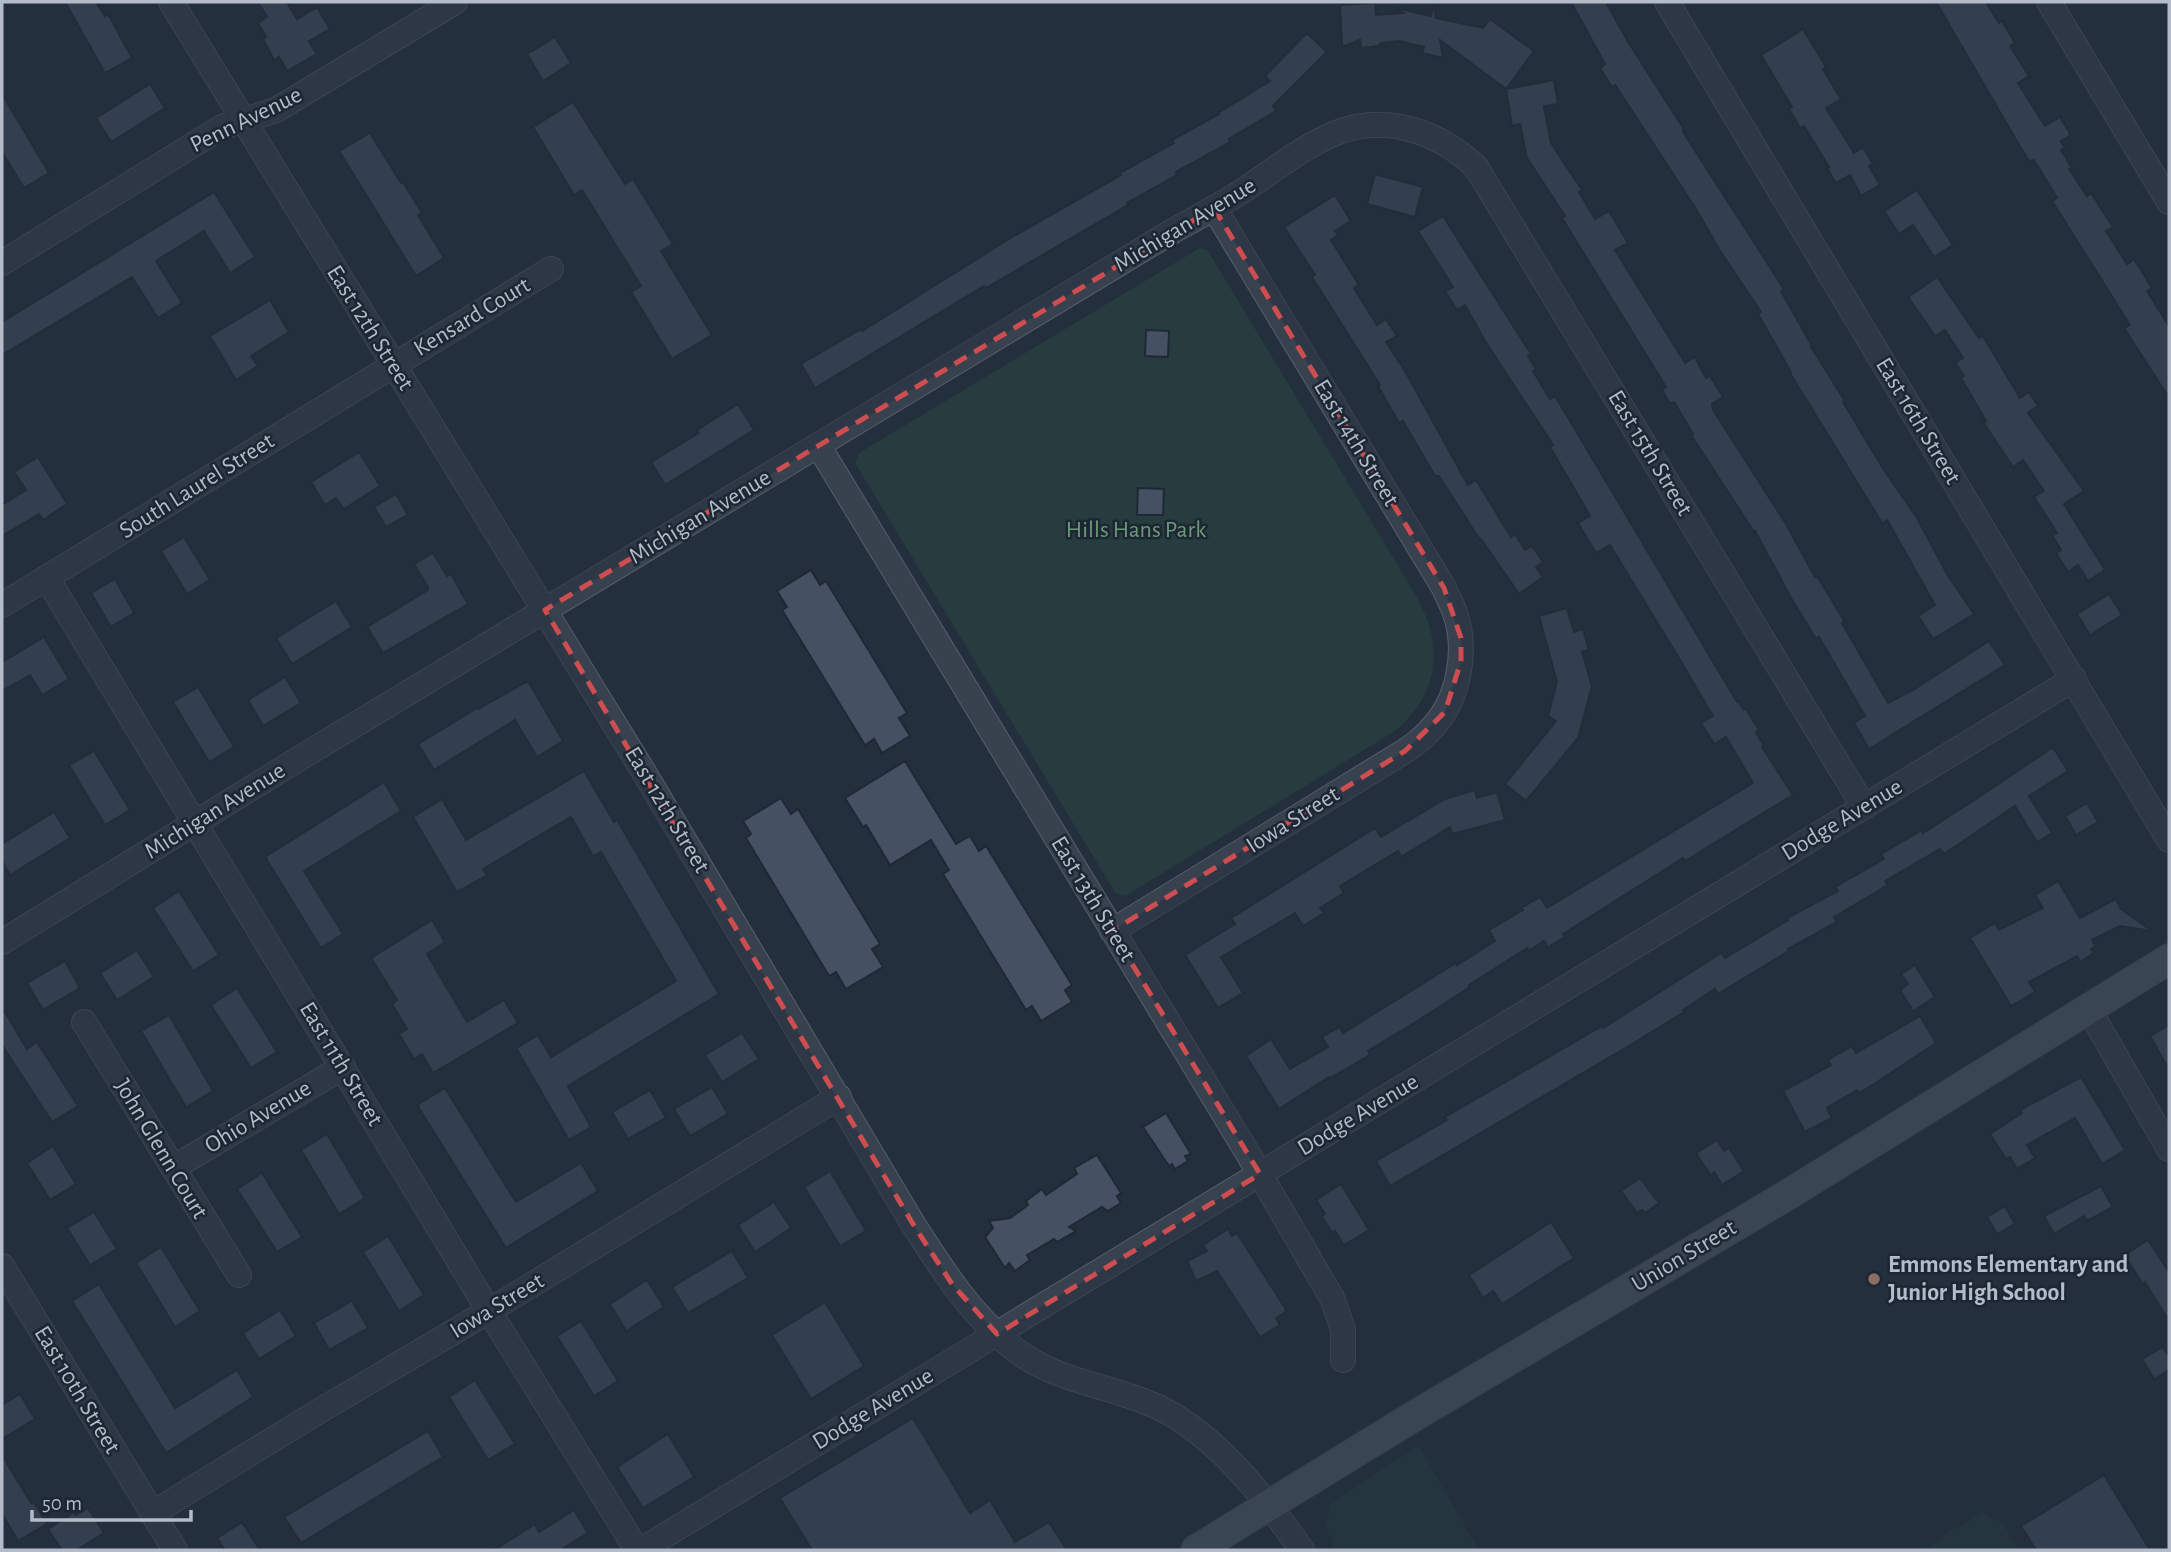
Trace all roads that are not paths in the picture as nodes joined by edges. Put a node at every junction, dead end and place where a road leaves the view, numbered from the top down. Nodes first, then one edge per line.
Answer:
1 (171, 2) edge
2 (456, 2) edge
3 (1667, 2) edge
4 (2049, 2) edge
5 (244, 121) junction
6 (1409, 128) joint
7 (2169, 202) edge
8 (1214, 208) junction
9 (4, 256) edge
10 (551, 269) dead end
11 (393, 365) junction
12 (818, 446) junction
13 (47, 578) junction
14 (2, 606) edge
15 (545, 610) junction
16 (2074, 680) junction
17 (1454, 690) joint
18 (1864, 807) junction
19 (195, 824) junction
20 (2169, 840) edge
21 (1112, 931) junction
22 (2, 942) edge
23 (2169, 959) edge
24 (2088, 1008) junction
25 (84, 1022) dead end
26 (343, 1067) junction
27 (839, 1097) junction
28 (2169, 1149) edge
29 (173, 1168) junction
30 (1260, 1174) junction
31 (2, 1266) edge
32 (239, 1275) dead end
33 (489, 1311) junction
34 (997, 1334) junction
35 (1343, 1360) dead end
36 (1269, 1506) junction
37 (153, 1513) junction
38 (175, 1550) edge
39 (639, 1550) edge
40 (1196, 1550) edge
41 (1302, 1550) edge

1 - 5 street, East 12th Street
2 - 5 street, Penn Avenue
3 - 16 street, East 16th Street
4 - 7 street
5 - 9 street, Penn Avenue
5 - 11 street, East 12th Street
6 - 8 street, Michigan Avenue
6 - 18 street, East 15th Street
8 - 12 street, Michigan Avenue
8 - 17 street, East 14th Street
10 - 11 street, Kensard Court
11 - 13 street, South Laurel Street
11 - 15 street, East 12th Street
12 - 15 street, Michigan Avenue
12 - 21 street, East 13th Street
13 - 14 street, South Laurel Street
13 - 19 street, East 11th Street
15 - 19 street, Michigan Avenue
15 - 27 street, East 12th Street
16 - 18 street, Dodge Avenue
16 - 20 street, East 16th Street
17 - 21 street, Iowa Street
18 - 30 street, Dodge Avenue
19 - 22 street, Michigan Avenue
19 - 26 street, East 11th Street
21 - 30 street, East 13th Street
23 - 24 main road, Union Street
24 - 28 street
24 - 36 main road, Union Street
25 - 29 street, John Glenn Court
26 - 29 street, Ohio Avenue
26 - 33 street, East 11th Street
27 - 33 street, Iowa Street
27 - 34 street, East 12th Street
29 - 32 street, John Glenn Court
30 - 34 street, Dodge Avenue
30 - 35 street, East 13th Street
31 - 37 street, East 10th Street
33 - 37 street, Iowa Street
33 - 39 street, East 11th Street
34 - 36 street, East 12th Street
34 - 39 street, Dodge Avenue
36 - 40 main road, Union Street
36 - 41 street
37 - 38 street, East 10th Street

